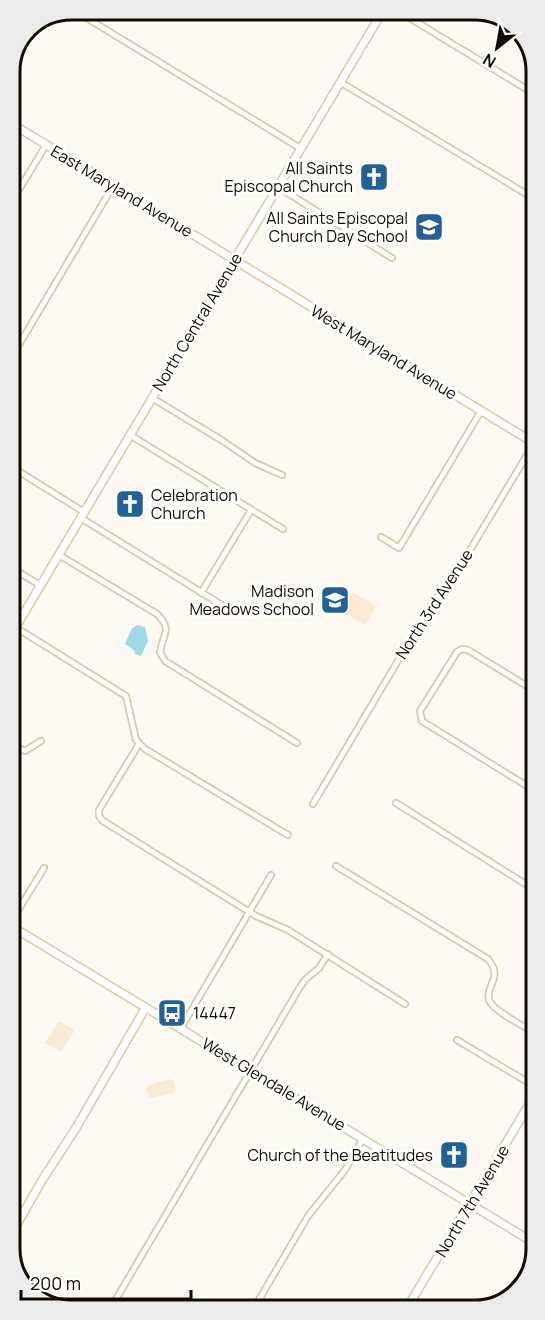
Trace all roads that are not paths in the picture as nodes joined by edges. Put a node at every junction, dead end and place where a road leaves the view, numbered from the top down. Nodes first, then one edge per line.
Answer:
1 (90, 20) edge
2 (377, 20) edge
3 (413, 20) edge
4 (340, 82) junction
5 (526, 89) edge
6 (20, 129) edge
7 (46, 145) junction
8 (300, 148) junction
9 (113, 186) junction
10 (278, 187) junction
11 (20, 188) edge
12 (526, 194) edge
13 (392, 258) dead end
14 (235, 260) junction
15 (20, 343) edge
16 (152, 398) junction
17 (481, 411) junction
18 (130, 435) junction
19 (526, 436) edge
20 (526, 457) edge
21 (20, 473) edge
22 (282, 476) dead end
23 (251, 510) junction
24 (82, 515) junction
25 (283, 529) dead end
26 (381, 537) dead end
27 (59, 555) junction
28 (20, 573) edge
29 (40, 585) junction
30 (201, 592) junction
31 (233, 612) dead end
32 (20, 619) edge
33 (20, 630) edge
34 (526, 685) edge
35 (41, 741) dead end
36 (297, 743) dead end
37 (140, 744) junction
38 (20, 750) edge
39 (526, 785) edge
40 (396, 803) dead end
41 (313, 804) dead end
42 (288, 836) dead end
43 (336, 867) dead end
44 (44, 868) dead end
45 (271, 875) dead end
46 (526, 884) edge
47 (20, 907) edge
48 (250, 912) junction
49 (20, 931) edge
50 (328, 954) junction
51 (405, 1004) dead end
52 (146, 1007) junction
53 (526, 1027) edge
54 (182, 1028) junction
55 (456, 1040) dead end
56 (251, 1070) junction
57 (526, 1081) edge
58 (526, 1110) edge
59 (363, 1138) junction
60 (470, 1203) junction
61 (20, 1219) edge
62 (526, 1238) edge
63 (413, 1299) edge
64 (115, 1300) edge
65 (259, 1300) edge

1 - 8 street
2 - 4 main road, North Central Avenue
3 - 5 street
4 - 8 main road, North Central Avenue
4 - 12 street
6 - 7 main road, East Maryland Avenue
7 - 9 main road, East Maryland Avenue
7 - 11 street
8 - 10 main road, North Central Avenue
9 - 14 main road, East Maryland Avenue
9 - 15 street
10 - 13 street
10 - 14 main road, North Central Avenue
14 - 16 main road, North Central Avenue
14 - 17 main road, West Maryland Avenue
16 - 18 main road, North Central Avenue
16 - 22 street
17 - 19 main road, West Maryland Avenue
17 - 26 street
18 - 23 street
18 - 24 main road, North Central Avenue
20 - 41 street, North 3rd Avenue
21 - 24 street
23 - 25 street
23 - 30 street
24 - 27 main road, North Central Avenue
24 - 30 street
27 - 29 main road, North Central Avenue
27 - 36 street
28 - 29 street
29 - 32 main road, North Central Avenue
30 - 31 street
33 - 37 street
34 - 39 street
35 - 38 street
37 - 42 street
37 - 48 street
40 - 46 street
43 - 53 street
44 - 47 street
45 - 48 street
48 - 50 street
48 - 54 street
49 - 52 main road, West Glendale Avenue
50 - 51 street
50 - 56 street
52 - 54 main road, West Glendale Avenue
52 - 61 main road
54 - 56 main road, West Glendale Avenue
55 - 57 street
56 - 59 main road, West Glendale Avenue
56 - 64 street
58 - 60 main road, North 7th Avenue
59 - 60 main road, West Glendale Avenue
59 - 65 street
60 - 62 main road, West Glendale Avenue
60 - 63 main road, North 7th Avenue

